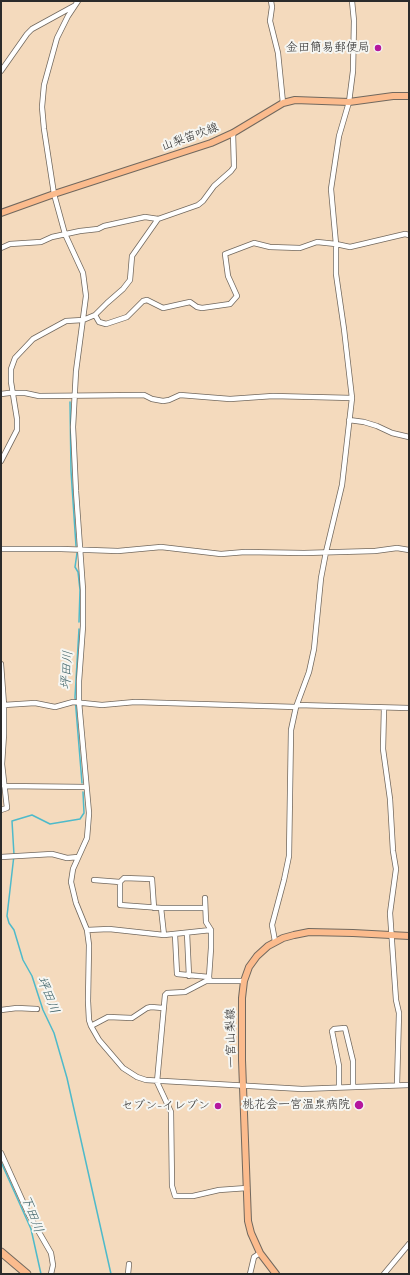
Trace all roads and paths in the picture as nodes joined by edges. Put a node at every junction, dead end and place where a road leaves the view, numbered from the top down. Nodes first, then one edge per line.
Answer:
1 (271, 1) edge
2 (352, 1) edge
3 (76, 3) edge
4 (1, 71) edge
5 (409, 96) edge
6 (283, 102) junction
7 (348, 102) junction
8 (233, 133) junction
9 (54, 194) junction
10 (1, 213) edge
11 (158, 219) junction
12 (64, 234) junction
13 (409, 235) edge
14 (336, 244) junction
15 (1, 248) edge
16 (95, 315) junction
17 (84, 320) junction
18 (13, 393) junction
19 (1, 394) edge
20 (75, 395) junction
21 (352, 398) junction
22 (349, 420) junction
23 (409, 437) edge
24 (1, 461) edge
25 (1, 549) edge
26 (80, 550) junction
27 (409, 550) edge
28 (326, 552) junction
29 (1, 664) edge
30 (76, 702) junction
31 (4, 705) junction
32 (296, 706) junction
33 (384, 708) junction
34 (409, 708) edge
35 (4, 786) junction
36 (86, 788) junction
37 (1, 810) edge
38 (1, 856) edge
39 (78, 857) junction
40 (94, 880) dead end
41 (120, 882) junction
42 (205, 898) dead end
43 (154, 908) junction
44 (161, 908) junction
45 (206, 908) junction
46 (87, 930) junction
47 (210, 930) junction
48 (187, 933) junction
49 (164, 935) junction
50 (175, 935) junction
51 (391, 935) junction
52 (409, 936) edge
53 (275, 941) junction
54 (189, 976) junction
55 (210, 979) junction
56 (244, 981) junction
57 (163, 1008) junction
58 (37, 1009) dead end
59 (1, 1010) edge
60 (90, 1026) junction
61 (157, 1082) junction
62 (397, 1085) junction
63 (409, 1085) edge
64 (243, 1086) junction
65 (339, 1087) junction
66 (353, 1087) junction
67 (1, 1153) edge
68 (247, 1188) junction
69 (409, 1244) edge
70 (1, 1252) edge
71 (260, 1253) junction
72 (129, 1264) dead end
73 (27, 1274) edge
74 (51, 1274) edge
75 (128, 1274) edge
76 (250, 1274) edge
77 (276, 1274) edge
78 (384, 1274) edge

1 - 6 street
2 - 7 street
3 - 4 street
3 - 9 street
5 - 7 main road, 山梨笛吹線
6 - 7 main road, 山梨笛吹線
6 - 8 main road, 山梨笛吹線
7 - 14 street
8 - 9 main road, 山梨笛吹線
8 - 11 street
9 - 10 main road, 山梨笛吹線
9 - 12 street
11 - 12 street
11 - 16 street
12 - 15 street
12 - 17 street
13 - 14 street
14 - 16 street
14 - 21 street
16 - 17 street
17 - 18 street
17 - 20 street
18 - 19 street
18 - 20 street
18 - 24 street
20 - 21 street
20 - 26 street
21 - 22 street
22 - 23 street
22 - 28 street
25 - 26 street
26 - 28 street
26 - 30 street
27 - 28 street
28 - 32 street
29 - 31 street
30 - 31 street
30 - 32 street
30 - 36 street
31 - 35 street
32 - 33 street
32 - 53 street
33 - 34 street
33 - 51 street
35 - 36 street
35 - 37 street
36 - 39 street
38 - 39 street
39 - 46 street
40 - 41 street
41 - 43 street
41 - 43 street
42 - 45 street
43 - 44 street
44 - 45 street
44 - 49 street
45 - 47 street
46 - 49 street
46 - 60 street
47 - 48 street
47 - 55 street
48 - 50 street
48 - 54 street
49 - 50 street
50 - 54 street
51 - 52 main road, 一宮山梨線
51 - 53 main road, 一宮山梨線
51 - 62 street
53 - 56 main road, 一宮山梨線
54 - 55 street
55 - 56 street
55 - 57 street
56 - 64 main road, 一宮山梨線
57 - 60 street
57 - 61 street
58 - 59 street
60 - 61 street
61 - 64 street
61 - 68 street
62 - 63 street
62 - 66 street
64 - 65 street
64 - 68 main road, 一宮山梨線
65 - 66 street
65 - 66 street
67 - 74 street
68 - 71 main road, 一宮山梨線
69 - 78 street
70 - 73 highway
71 - 76 street
71 - 77 main road, 一宮山梨線
72 - 75 street

